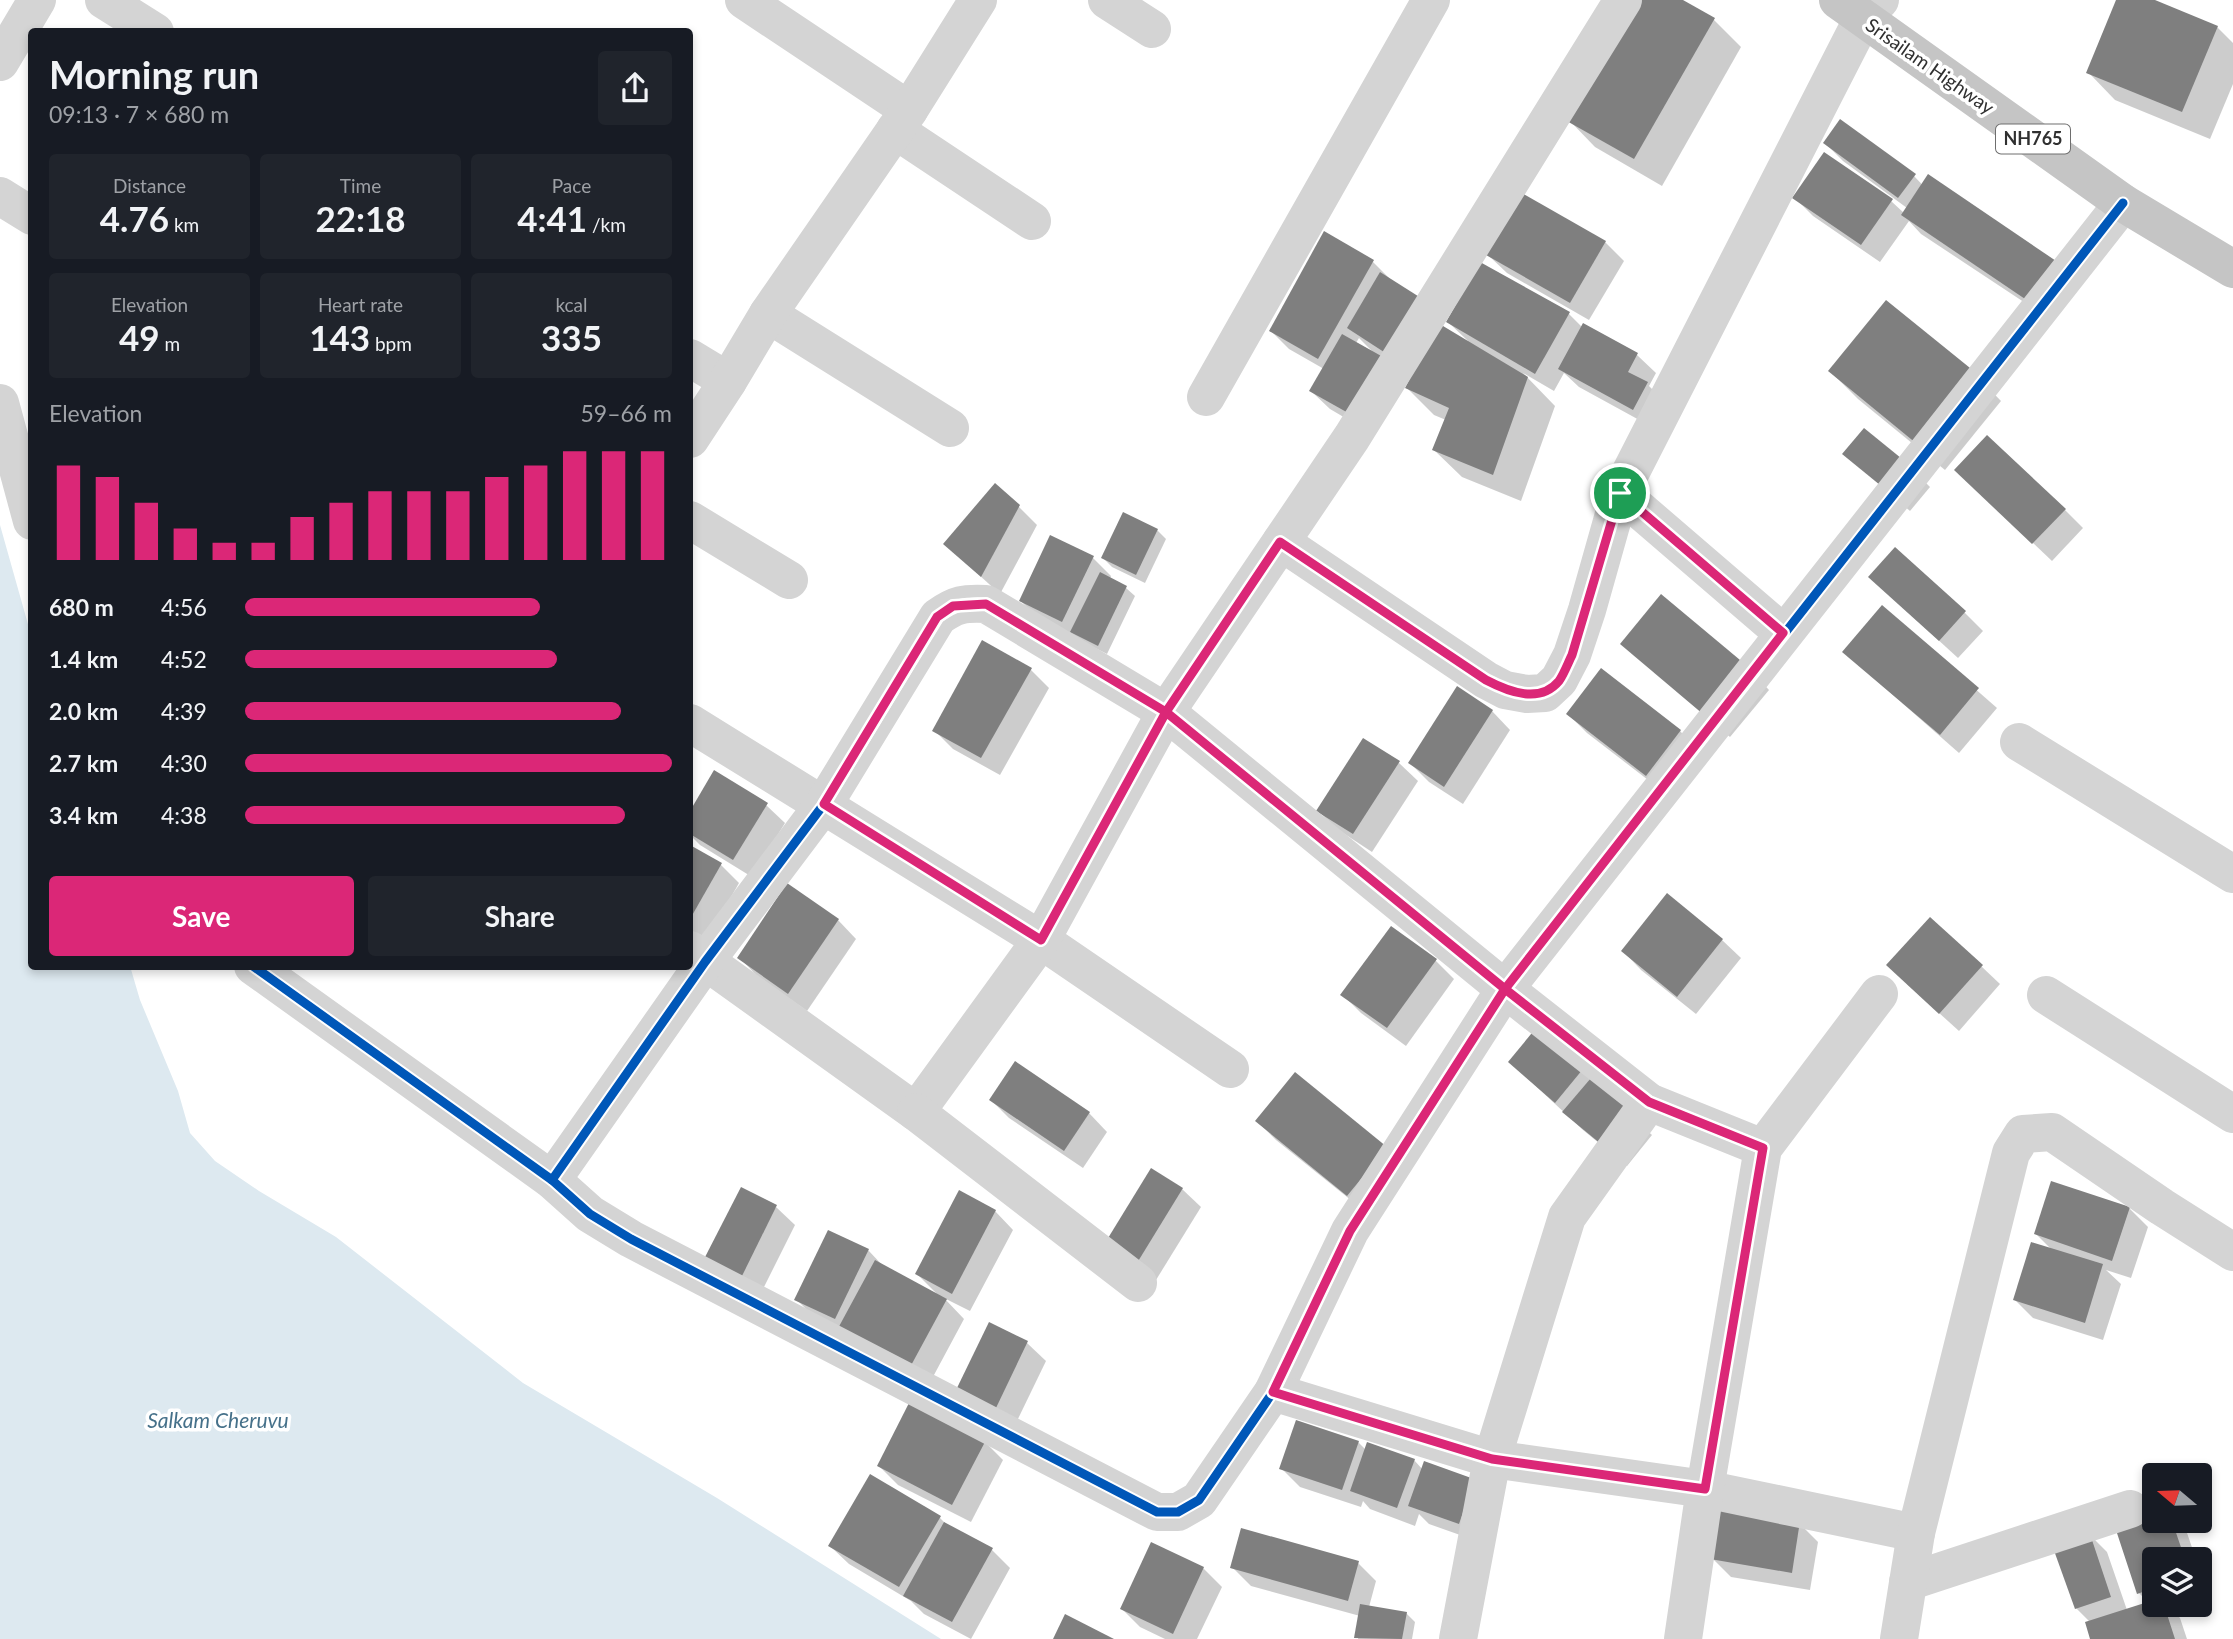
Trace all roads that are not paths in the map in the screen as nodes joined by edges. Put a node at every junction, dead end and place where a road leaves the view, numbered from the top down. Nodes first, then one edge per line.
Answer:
1 (37, 0) edge
2 (104, 0) edge
3 (744, 0) edge
4 (978, 0) edge
5 (1107, 0) edge
6 (1431, 0) edge
7 (1623, 0) edge
8 (1861, 6) edge
9 (149, 28) edge
10 (1152, 29) dead end
11 (0, 62) edge
12 (902, 120) junction
13 (0, 196) edge
14 (2123, 203) junction
15 (28, 213) edge
16 (1032, 221) dead end
17 (2233, 270) edge
18 (768, 314) junction
19 (693, 360) edge
20 (728, 381) junction
21 (1206, 397) dead end
22 (0, 403) edge
23 (950, 428) dead end
24 (693, 434) edge
25 (1620, 493) junction
26 (28, 506) edge
27 (693, 522) edge
28 (1280, 542) junction
29 (789, 580) dead end
30 (1783, 633) junction
31 (1166, 712) junction
32 (693, 725) edge
33 (2019, 742) dead end
34 (824, 804) junction
35 (2233, 874) edge
36 (1041, 940) junction
37 (697, 956) edge
38 (259, 970) edge
39 (688, 970) edge
40 (1505, 989) junction
41 (1879, 994) dead end
42 (2046, 995) dead end
43 (1230, 1069) dead end
44 (1649, 1102) junction
45 (916, 1112) junction
46 (2233, 1114) edge
47 (1763, 1148) junction
48 (552, 1180) junction
49 (2233, 1252) edge
50 (1138, 1283) dead end
51 (1273, 1392) junction
52 (1492, 1459) junction
53 (1705, 1489) junction
54 (2130, 1509) dead end
55 (1916, 1533) junction
56 (1908, 1582) junction
57 (1458, 1639) edge
58 (1683, 1639) edge
59 (1899, 1639) edge

1 - 11 street
2 - 9 street
3 - 12 street
4 - 12 street
5 - 10 street
6 - 21 street
7 - 28 street
8 - 14 highway, Srisailam Highway / NH765
8 - 25 street
12 - 16 street
12 - 18 street
13 - 15 street
14 - 17 highway, Srisailam Highway / NH765
14 - 30 street
18 - 20 street
18 - 23 street
19 - 20 street
20 - 24 street
22 - 26 street
25 - 28 street
25 - 30 street
27 - 29 street
28 - 31 street
30 - 40 street
31 - 34 street
31 - 36 street
31 - 40 street
32 - 34 street
33 - 35 street
34 - 36 street
34 - 37 street
36 - 43 street
36 - 45 street
37 - 45 street
38 - 48 street
39 - 48 street
40 - 44 street
40 - 51 street
41 - 47 street
42 - 46 street
44 - 47 street
44 - 52 street
45 - 50 street
47 - 53 street
48 - 51 street
49 - 55 street
51 - 52 street
52 - 53 street
52 - 57 street
53 - 55 street
53 - 58 street
54 - 56 street
55 - 56 street
56 - 59 street

